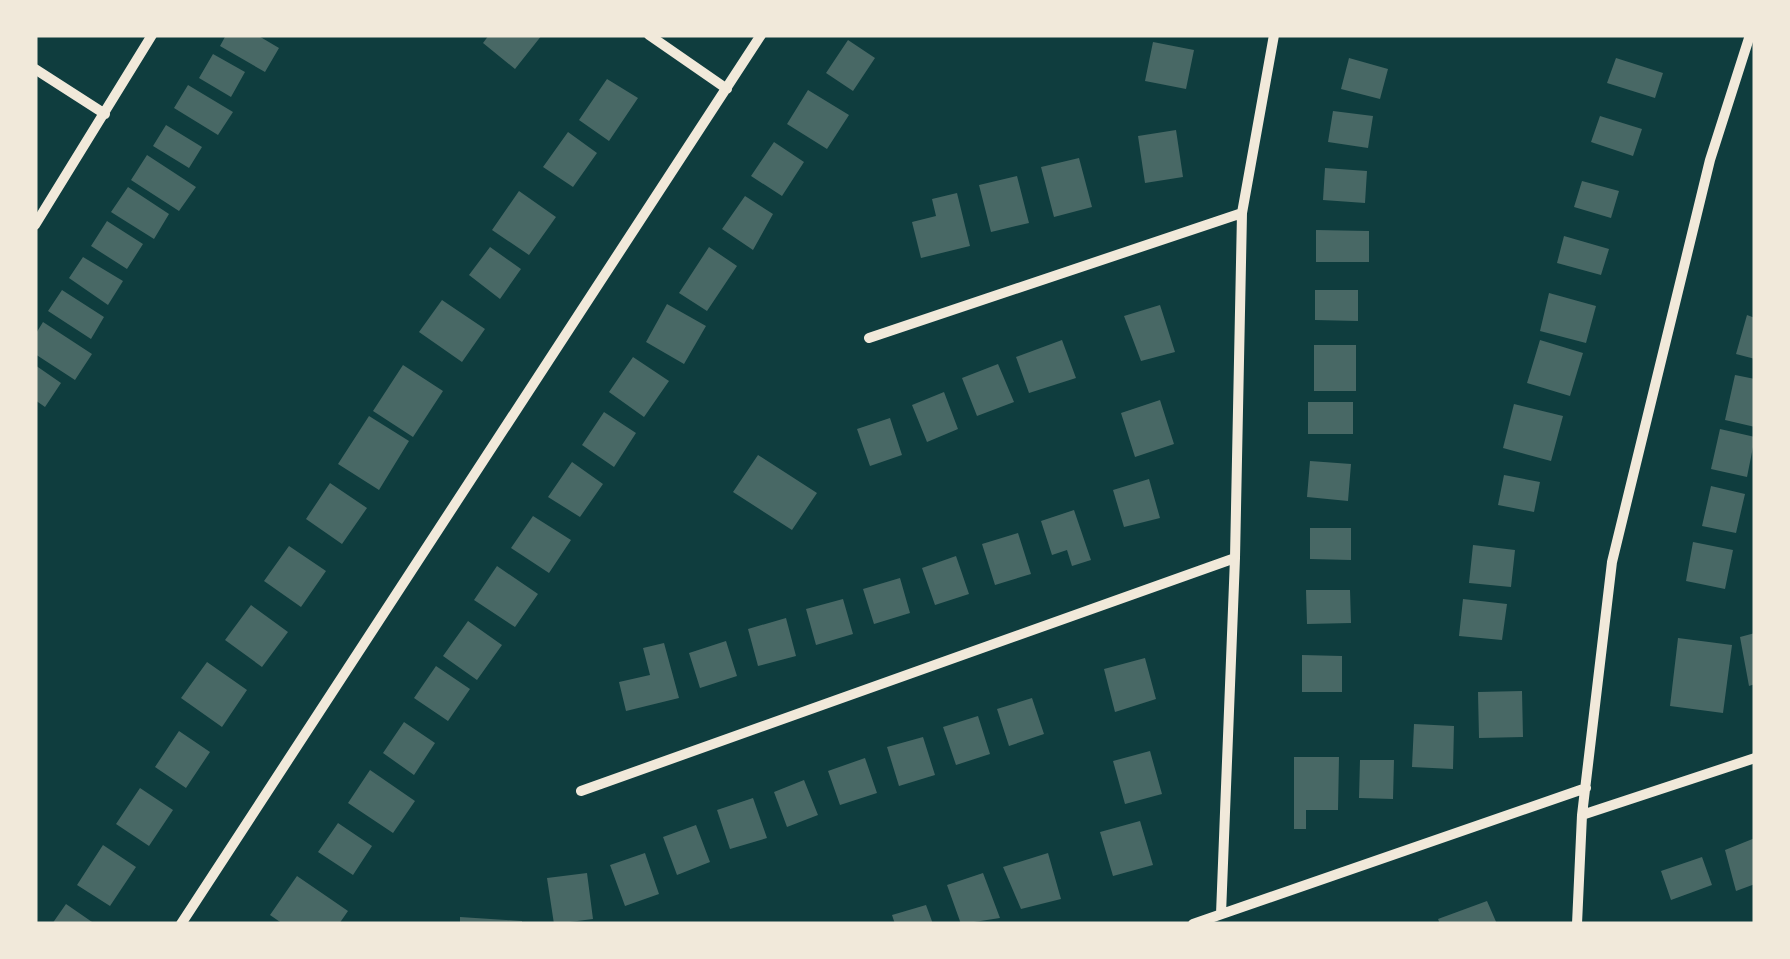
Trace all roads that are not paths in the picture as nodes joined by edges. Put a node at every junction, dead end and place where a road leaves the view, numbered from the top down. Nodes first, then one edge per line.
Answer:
1 (152, 35) edge
2 (649, 35) edge
3 (762, 35) edge
4 (1274, 35) edge
5 (1750, 35) edge
6 (35, 69) edge
7 (727, 89) junction
8 (105, 114) junction
9 (1242, 213) junction
10 (35, 225) edge
11 (869, 338) dead end
12 (1236, 558) junction
13 (1755, 758) edge
14 (1586, 788) junction
15 (581, 791) dead end
16 (1582, 815) junction
17 (1221, 914) junction
18 (182, 924) edge
19 (1193, 924) edge
20 (1577, 924) edge

1 - 8 street
2 - 7 street
3 - 7 street
4 - 9 street
5 - 14 street
6 - 8 street
7 - 18 street
8 - 10 street
9 - 11 street
9 - 12 street
12 - 15 street
12 - 17 street
13 - 16 street
14 - 16 street
14 - 17 street
16 - 20 street
17 - 19 street

